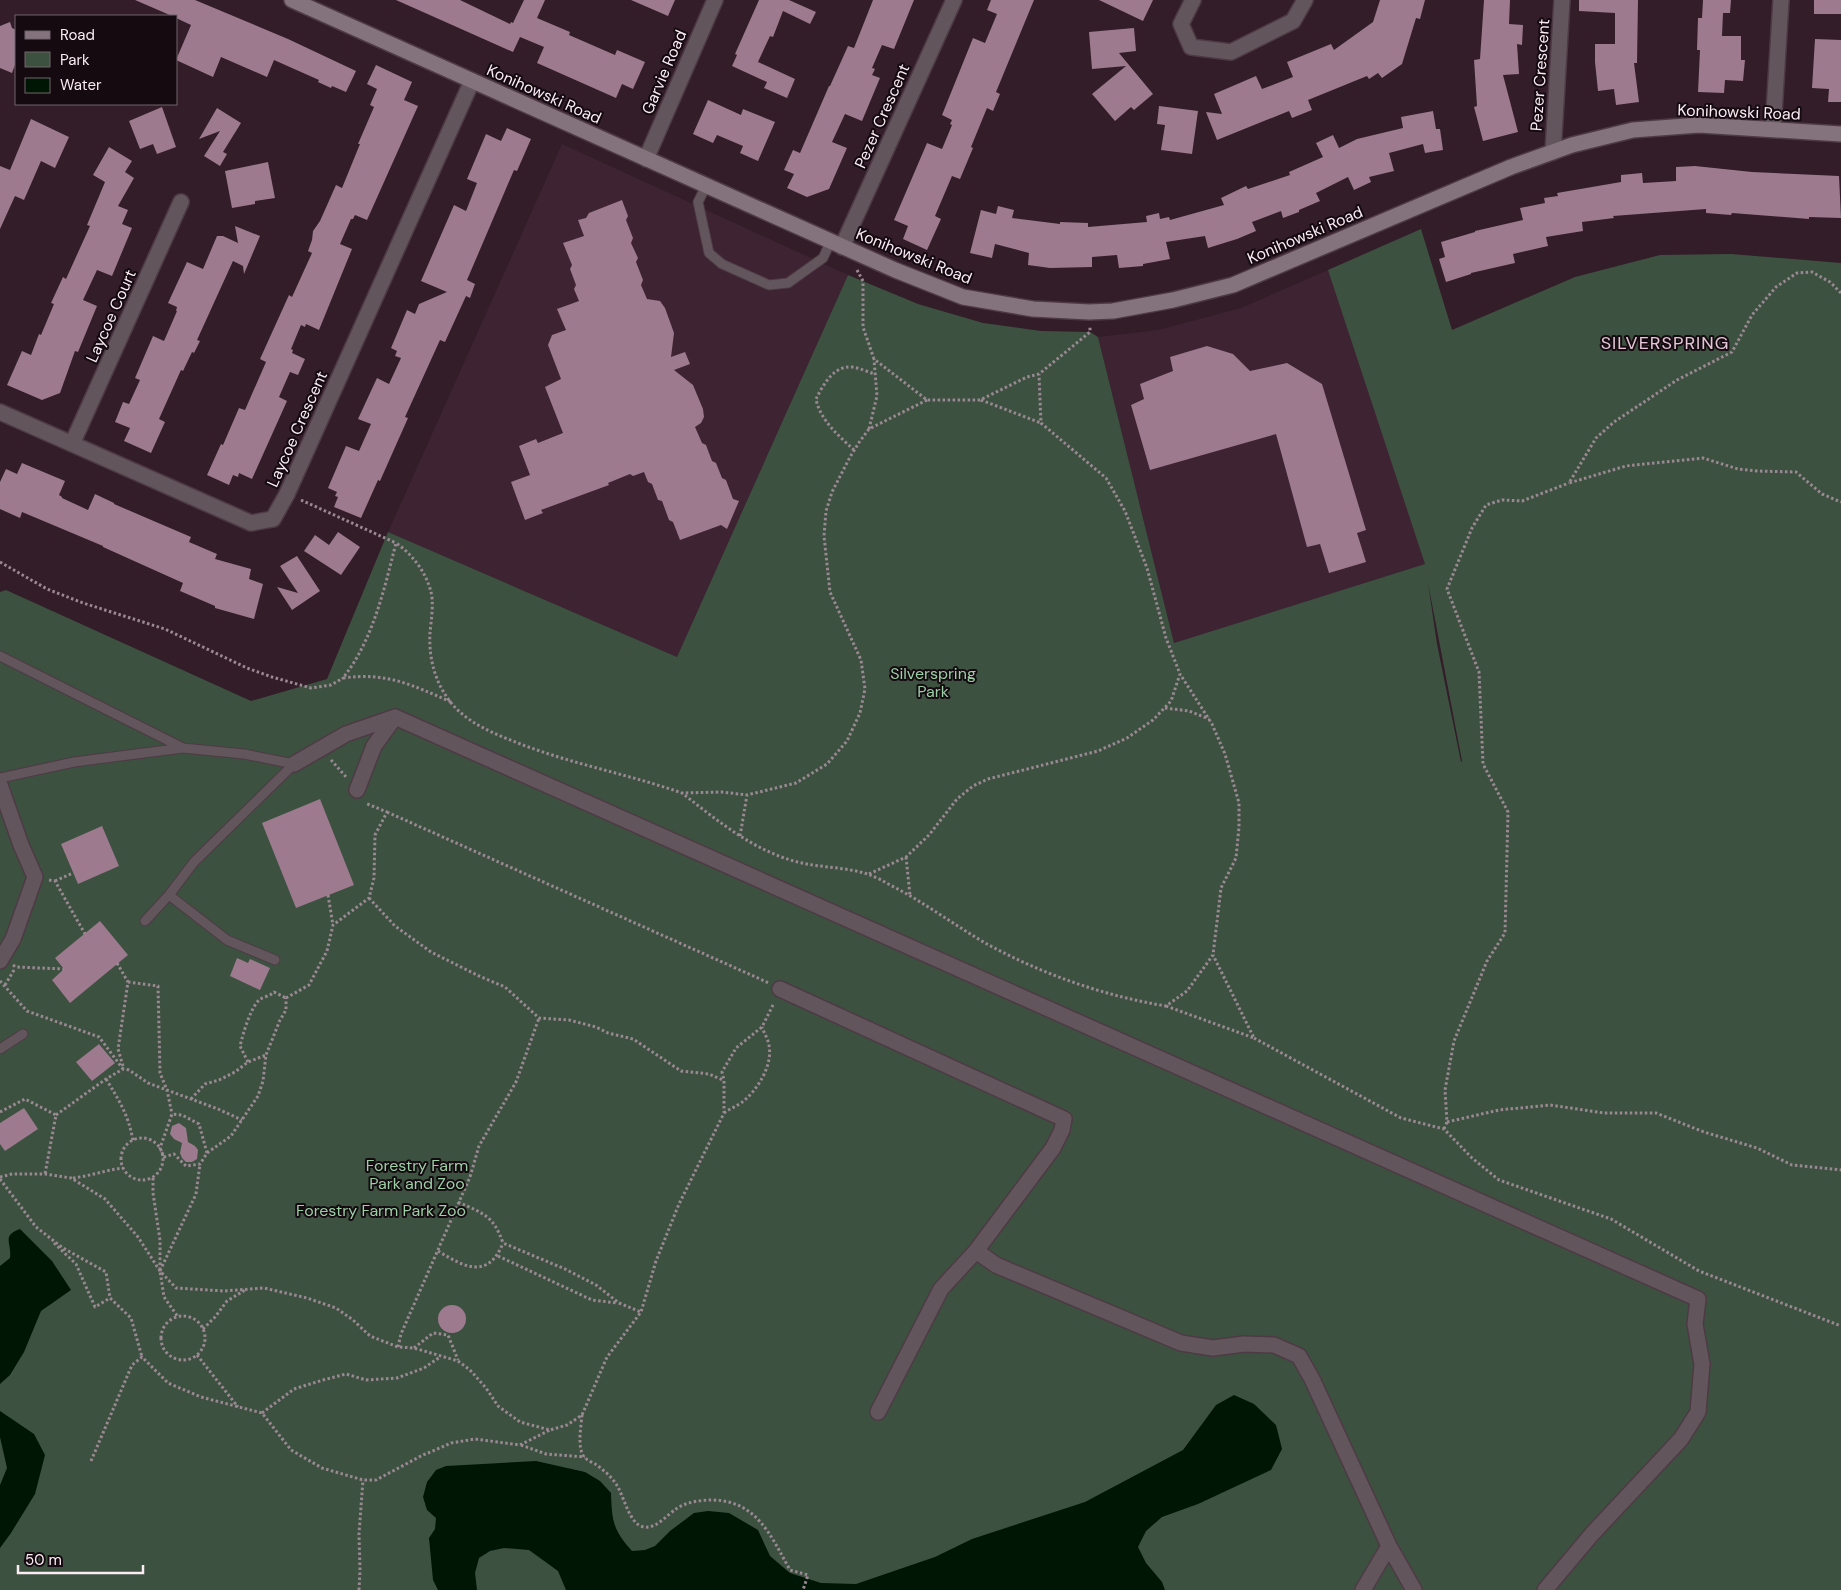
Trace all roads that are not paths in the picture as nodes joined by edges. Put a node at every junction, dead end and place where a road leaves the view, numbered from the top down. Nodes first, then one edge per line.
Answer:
1 (292, 0) edge
2 (714, 0) edge
3 (954, 0) edge
4 (1193, 0) edge
5 (1305, 0) edge
6 (1562, 0) edge
7 (1781, 0) edge
8 (472, 81) junction
9 (1773, 128) junction
10 (1841, 134) edge
11 (1553, 152) junction
12 (646, 159) junction
13 (706, 186) junction
14 (181, 202) dead end
15 (836, 244) junction
16 (0, 412) edge
17 (72, 444) junction
18 (0, 656) edge
19 (395, 717) junction
20 (183, 748) junction
21 (294, 764) junction
22 (0, 778) edge
23 (0, 785) edge
24 (356, 790) road end
25 (169, 895) junction
26 (145, 921) dead end
27 (1, 959) edge
28 (275, 960) dead end
29 (780, 989) road end
30 (23, 1034) dead end
31 (0, 1049) edge
32 (976, 1251) junction
33 (878, 1412) dead end
34 (1389, 1546) junction
35 (1364, 1590) edge
36 (1414, 1590) edge
37 (1545, 1590) edge

1 - 8 street, Konihowski Road
2 - 12 street, Garvie Road
3 - 15 street, Pezer Crescent
4 - 5 street
6 - 11 street, Pezer Crescent
7 - 9 street
8 - 12 street, Konihowski Road
8 - 17 street, Laycoe Crescent
9 - 10 street, Konihowski Road
9 - 11 street, Konihowski Road
11 - 15 street, Konihowski Road
12 - 13 street, Konihowski Road
13 - 15 street, Konihowski Road
13 - 15 lane
14 - 17 street, Laycoe Court
16 - 17 street, Laycoe Crescent
18 - 20 lane
19 - 21 street
19 - 24 street
19 - 37 street
20 - 21 lane
20 - 22 lane
21 - 25 lane
23 - 27 street
25 - 26 lane
25 - 28 lane
29 - 32 street
30 - 31 lane
32 - 33 street
32 - 34 street
34 - 35 street
34 - 36 street

